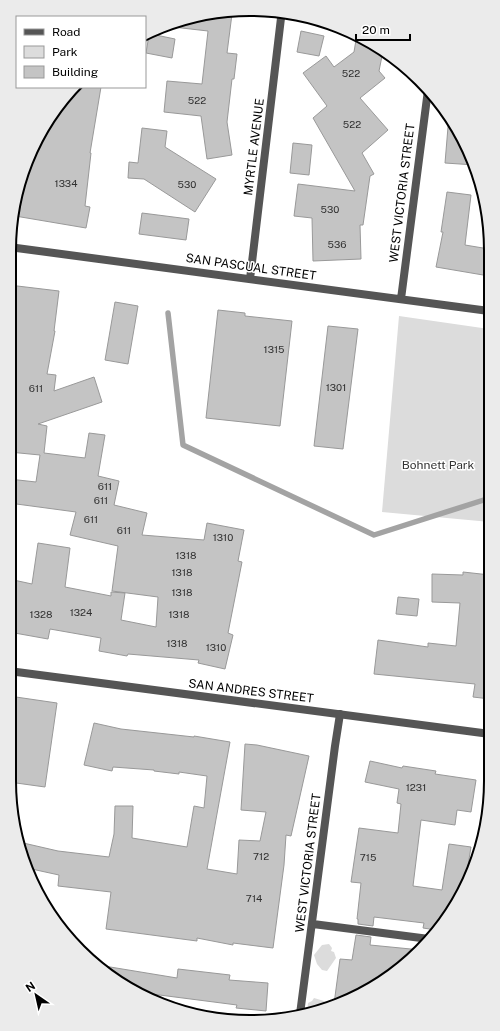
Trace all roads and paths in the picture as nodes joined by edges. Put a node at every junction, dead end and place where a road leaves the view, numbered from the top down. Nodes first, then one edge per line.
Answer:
1 (281, 18) dead end
2 (427, 97) edge
3 (16, 248) edge
4 (250, 279) junction
5 (401, 299) junction
6 (484, 310) edge
7 (16, 672) edge
8 (340, 714) junction
9 (484, 733) edge
10 (312, 924) junction
11 (423, 938) edge
12 (301, 1010) edge

1 - 4 street, MYRTLE AVENUE
2 - 5 street, WEST VICTORIA STREET
3 - 4 street, SAN PASCUAL STREET
4 - 5 street, SAN PASCUAL STREET
5 - 6 street, SAN PASCUAL STREET
7 - 8 street, SAN ANDRES STREET
8 - 9 street, SAN ANDRES STREET
8 - 10 street, WEST VICTORIA STREET
10 - 11 street
10 - 12 street, WEST VICTORIA STREET

